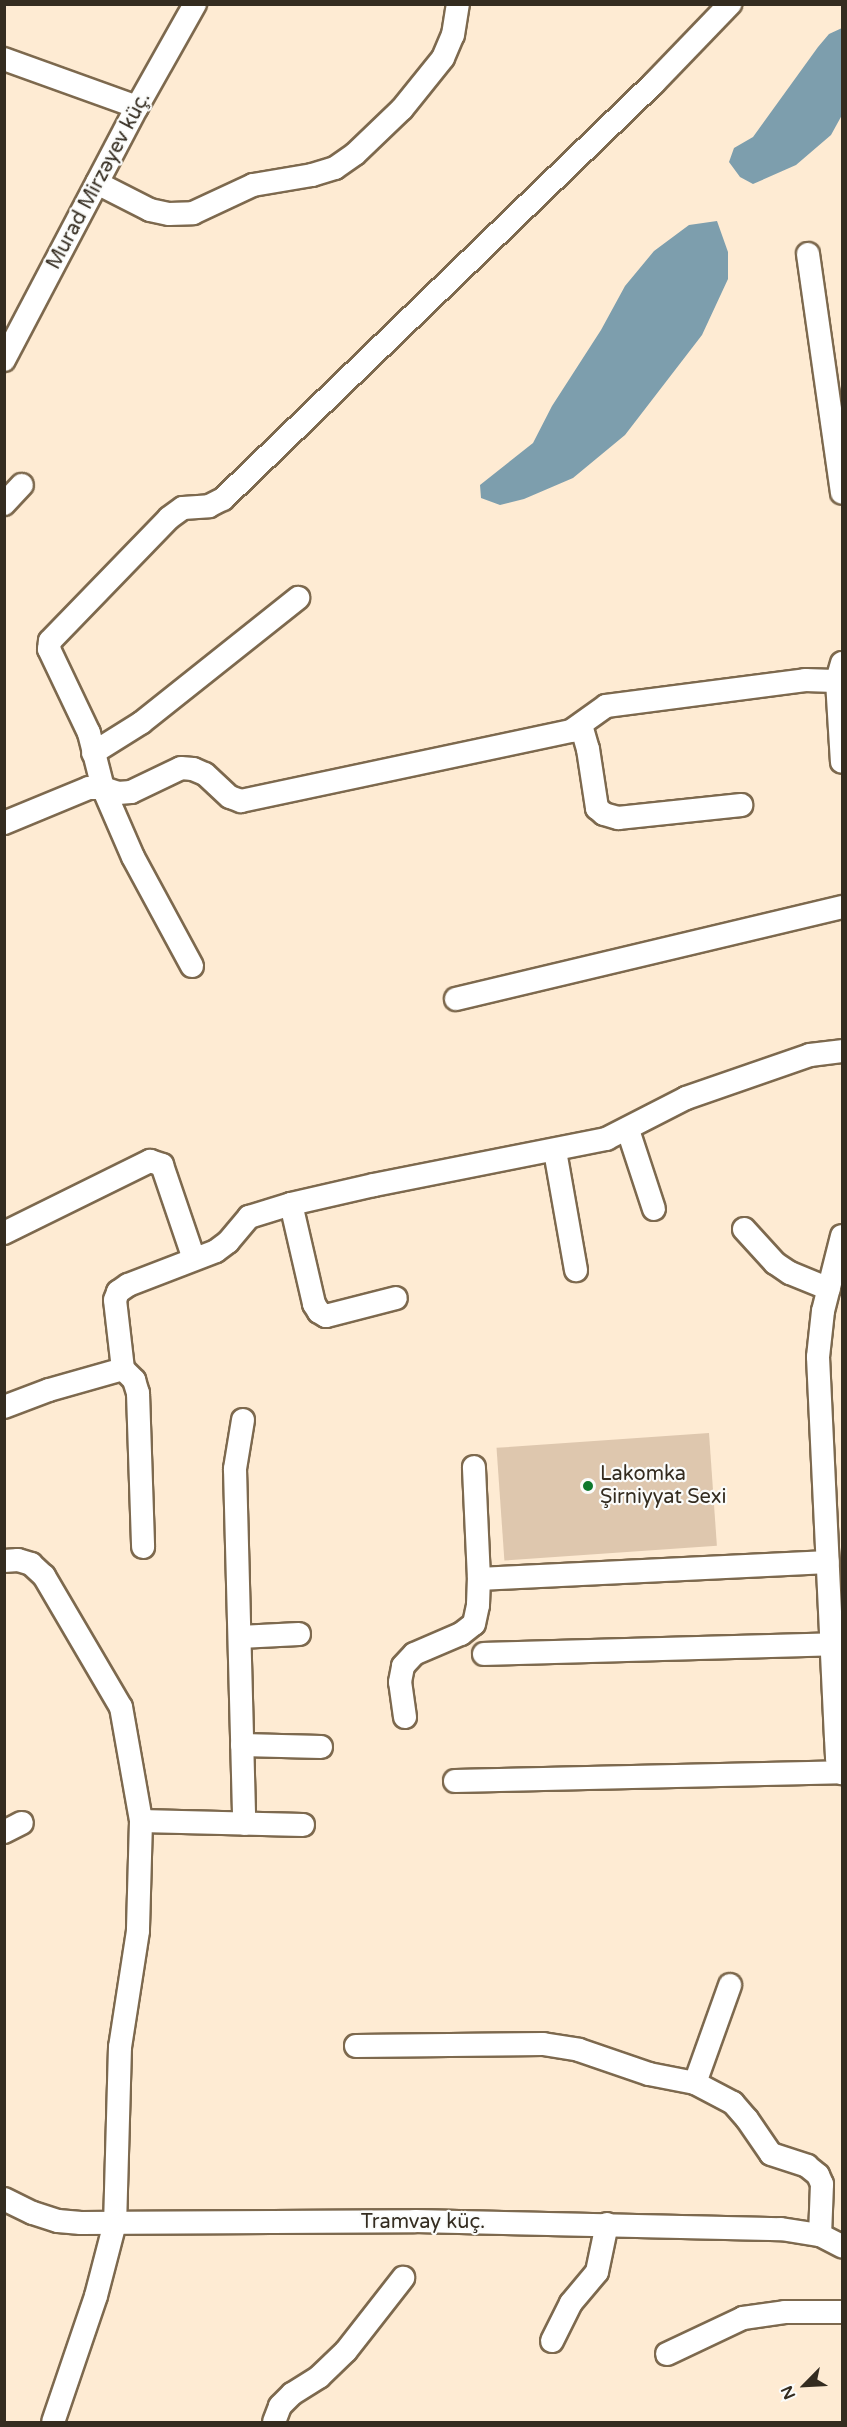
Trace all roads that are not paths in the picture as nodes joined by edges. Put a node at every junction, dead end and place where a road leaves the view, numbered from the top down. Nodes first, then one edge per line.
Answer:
1 (195, 4) edge
2 (458, 4) edge
3 (730, 4) edge
4 (4, 59) edge
5 (137, 107) junction
6 (97, 183) junction
7 (808, 254) dead end
8 (4, 360) edge
9 (22, 485) dead end
10 (843, 493) edge
11 (4, 504) edge
12 (298, 598) dead end
13 (841, 675) edge
14 (581, 725) junction
15 (93, 753) junction
16 (843, 762) edge
17 (103, 788) junction
18 (741, 805) dead end
19 (4, 823) edge
20 (843, 907) edge
21 (192, 966) dead end
22 (456, 999) dead end
23 (843, 1051) edge
24 (628, 1130) junction
25 (555, 1151) junction
26 (291, 1204) junction
27 (654, 1209) dead end
28 (744, 1229) dead end
29 (4, 1233) edge
30 (843, 1236) edge
31 (194, 1259) junction
32 (576, 1270) dead end
33 (829, 1289) junction
34 (396, 1298) dead end
35 (123, 1369) junction
36 (4, 1407) edge
37 (243, 1420) dead end
38 (474, 1467) dead end
39 (143, 1547) dead end
40 (4, 1561) edge
41 (828, 1562) junction
42 (478, 1579) junction
43 (299, 1634) dead end
44 (240, 1637) junction
45 (832, 1644) junction
46 (484, 1654) dead end
47 (405, 1717) dead end
48 (242, 1745) junction
49 (321, 1747) dead end
50 (842, 1772) edge
51 (455, 1781) dead end
52 (141, 1821) junction
53 (244, 1824) junction
54 (303, 1825) dead end
55 (730, 1985) dead end
56 (356, 2046) dead end
57 (694, 2083) junction
58 (4, 2199) edge
59 (115, 2223) junction
60 (607, 2224) junction
61 (820, 2235) junction
62 (843, 2246) edge
63 (403, 2278) dead end
64 (843, 2312) edge
65 (552, 2342) dead end
66 (667, 2354) dead end
67 (53, 2422) edge
68 (274, 2422) edge

1 - 5 street, Murad Mirzəyev küç.
2 - 6 street
3 - 15 street
4 - 5 street
5 - 6 street, Murad Mirzəyev küç.
6 - 8 street, Murad Mirzəyev küç.
7 - 10 street
9 - 11 street
12 - 15 street
13 - 14 street
13 - 16 street
14 - 17 street
14 - 18 street
15 - 17 street
17 - 19 street
17 - 21 street
20 - 22 street
23 - 24 street
24 - 25 street
24 - 27 street
25 - 26 street
25 - 32 street
26 - 31 street
26 - 34 street
28 - 33 street
29 - 31 street
30 - 33 street
31 - 35 street
33 - 41 street
35 - 36 street
35 - 39 street
37 - 44 street
38 - 42 street
40 - 52 street
41 - 42 street
41 - 45 street
42 - 47 street
43 - 44 street
44 - 48 street
45 - 46 street
45 - 50 street
48 - 49 street
48 - 53 street
50 - 51 street
52 - 53 street
52 - 59 street
53 - 54 street
55 - 57 street
56 - 57 street
57 - 61 street
58 - 59 street, Tramvay küç.
59 - 60 street, Tramvay küç.
59 - 67 street
60 - 61 street, Tramvay küç.
60 - 65 street
61 - 62 street, Tramvay küç.
63 - 68 street
64 - 66 street

